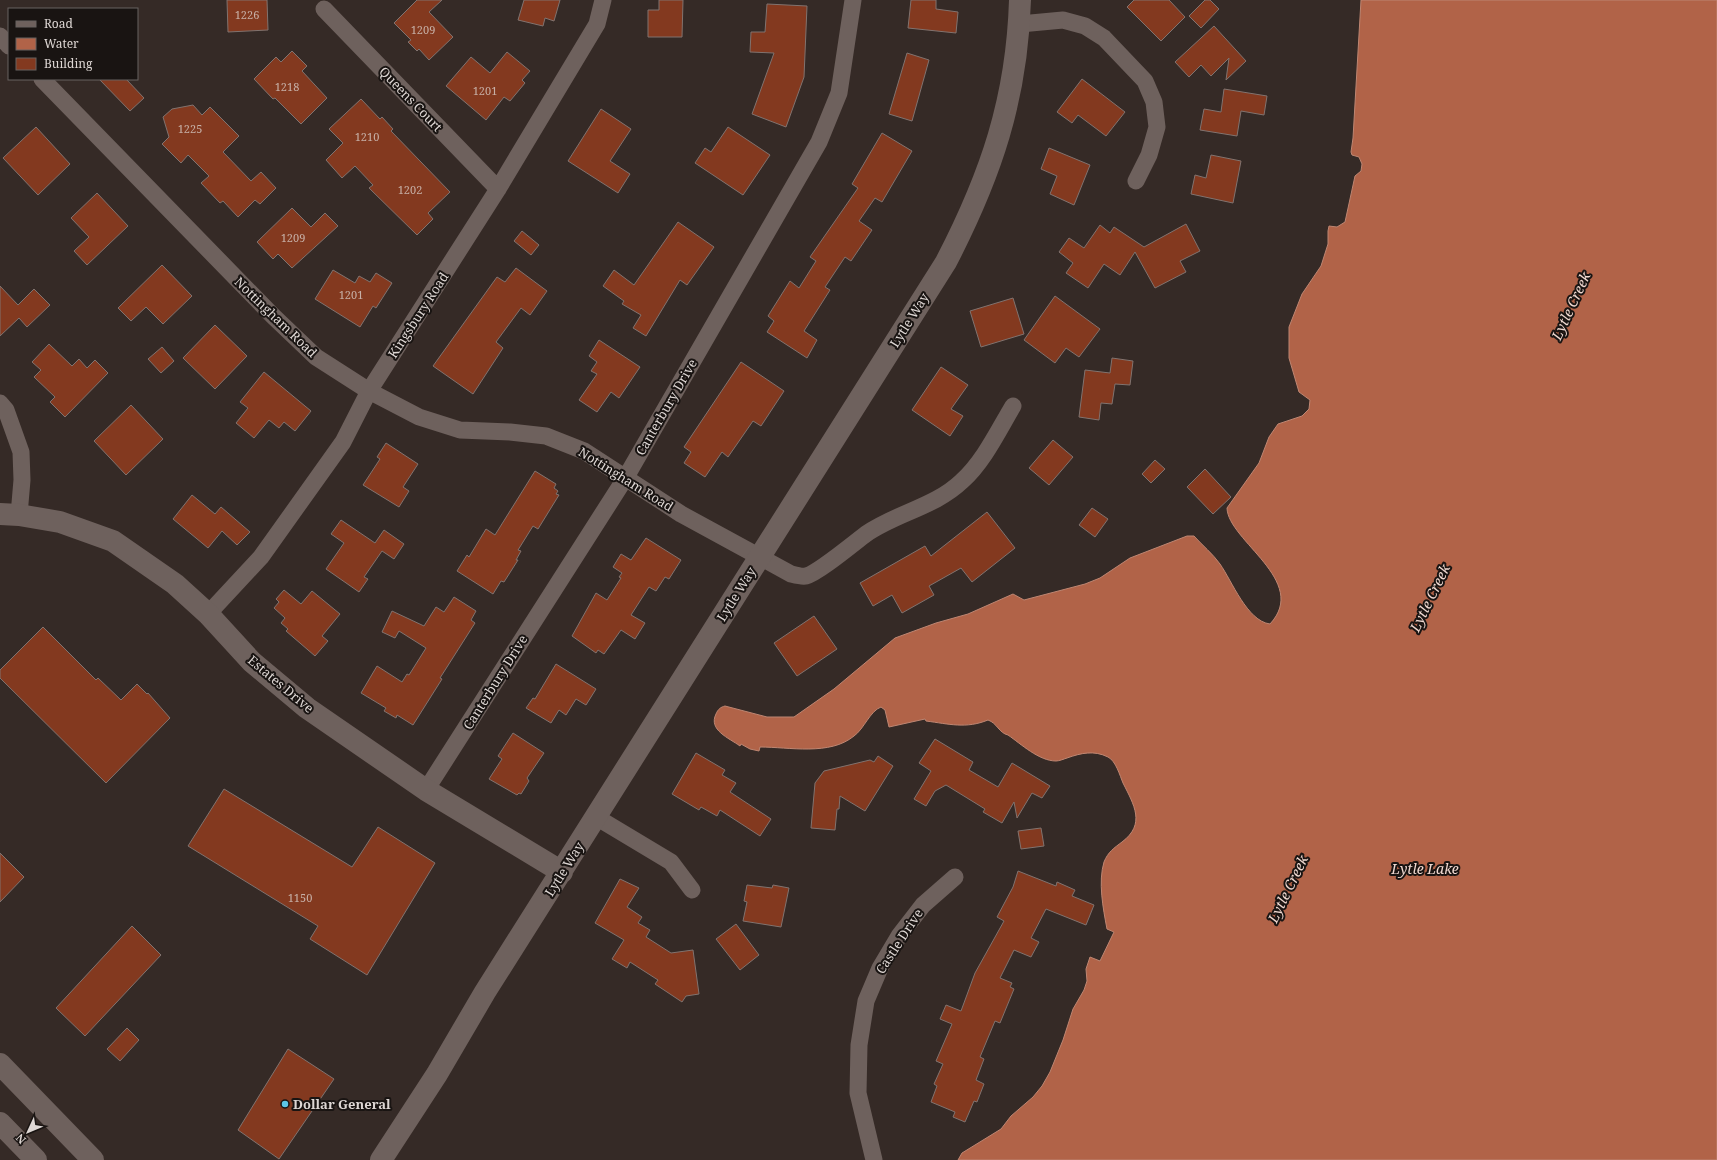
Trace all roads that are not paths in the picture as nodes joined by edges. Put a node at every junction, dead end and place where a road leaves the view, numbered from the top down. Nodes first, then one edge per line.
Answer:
1 (603, 0) edge
2 (853, 0) edge
3 (1020, 0) edge
4 (324, 9) dead end
5 (1020, 24) junction
6 (0, 36) edge
7 (8, 45) edge
8 (43, 80) edge
9 (1136, 181) dead end
10 (498, 189) junction
11 (369, 391) junction
12 (0, 403) edge
13 (1014, 406) dead end
14 (626, 477) junction
15 (9, 514) edge
16 (759, 557) junction
17 (208, 614) junction
18 (426, 790) junction
19 (596, 817) junction
20 (562, 872) junction
21 (955, 877) dead end
22 (692, 890) dead end
23 (0, 1064) edge
24 (0, 1123) edge
25 (35, 1159) edge
26 (93, 1160) edge
27 (381, 1160) edge
28 (874, 1160) edge

1 - 10 street, Kingsbury Road
2 - 14 street, Canterbury Drive
3 - 5 street, Lytle Way
4 - 10 street, Queens Court
5 - 9 street
5 - 16 street, Lytle Way
6 - 7 street
8 - 11 street, Nottingham Road
10 - 11 street, Kingsbury Road
11 - 14 street, Nottingham Road
11 - 17 street, Kingsbury Road
12 - 15 street
13 - 16 street, Nottingham Road
14 - 16 street, Nottingham Road
14 - 18 street, Canterbury Drive
15 - 17 street, Estates Drive
16 - 19 street, Lytle Way
17 - 18 street, Estates Drive
18 - 20 street, Estates Drive
19 - 20 street, Lytle Way
19 - 22 street
20 - 27 street, Lytle Way
21 - 28 street, Castle Drive
23 - 26 street
24 - 25 street

